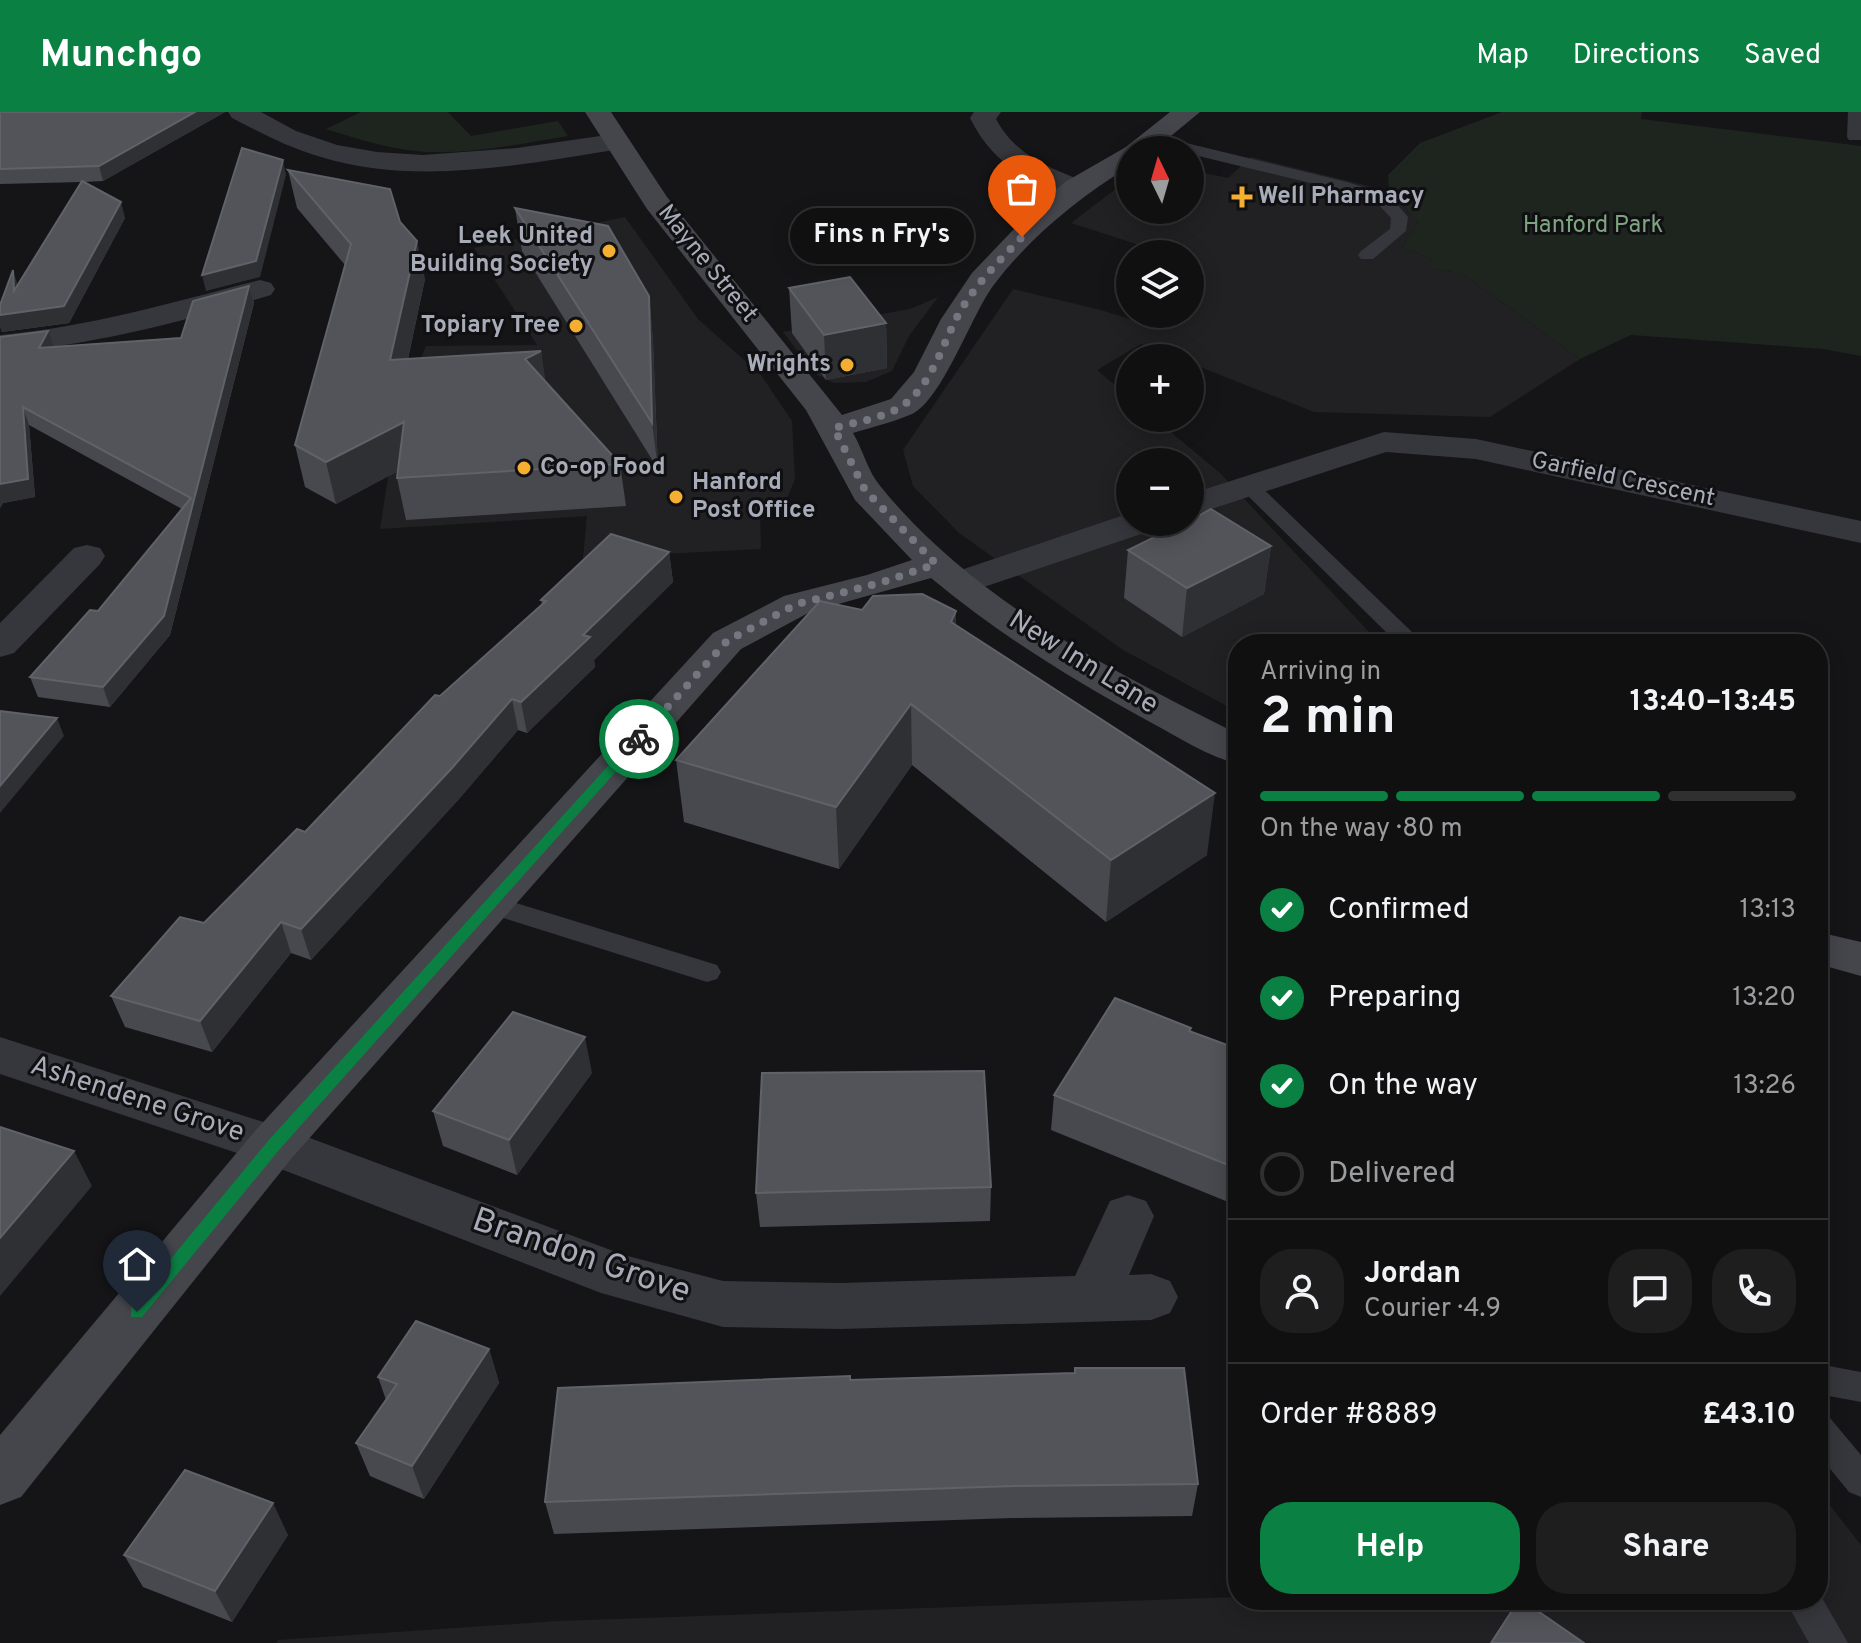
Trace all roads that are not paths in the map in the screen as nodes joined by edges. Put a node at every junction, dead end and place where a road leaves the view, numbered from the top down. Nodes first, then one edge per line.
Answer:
1 (241, 112) edge
2 (598, 112) edge
3 (988, 112) edge
4 (1187, 112) edge
5 (1856, 112) edge
6 (1156, 136) edge
7 (1855, 137) dead end
8 (614, 142) junction
9 (1204, 160) edge
10 (1116, 163) edge
11 (1075, 188) junction
12 (1367, 255) dead end
13 (260, 289) dead end
14 (0, 344) edge
15 (834, 428) junction
16 (1248, 485) junction
17 (1204, 500) edge
18 (1116, 528) edge
19 (1861, 532) edge
20 (87, 556) dead end
21 (949, 573) junction
22 (1401, 634) edge
23 (0, 645) edge
24 (1228, 746) edge
25 (490, 904) junction
26 (1828, 951) edge
27 (1861, 959) edge
28 (707, 972) dead end
29 (0, 1055) edge
30 (273, 1145) junction
31 (1128, 1216) dead end
32 (1151, 1297) dead end
33 (1092, 1298) junction
34 (1828, 1381) edge
35 (1861, 1387) edge
36 (1828, 1441) edge
37 (0, 1478) edge
38 (1861, 1481) edge
39 (1809, 1610) edge
40 (1830, 1643) edge

1 - 8 street
2 - 8 street, Mayne Street
3 - 11 street
4 - 6 street
5 - 7 lane
8 - 15 street, Mayne Street
9 - 12 lane
10 - 11 street
11 - 15 street
13 - 14 street
15 - 21 street, Mayne Street
16 - 17 street
16 - 19 street, Garfield Crescent
16 - 22 lane
18 - 21 street
20 - 23 street
21 - 24 street, New Inn Lane
21 - 25 street
25 - 28 lane
25 - 30 street
26 - 27 street
29 - 30 street, Ashendene Grove
30 - 33 street, Brandon Grove
30 - 37 street
31 - 33 street
32 - 33 street, Brandon Grove
34 - 35 lane
36 - 38 lane
39 - 40 lane

